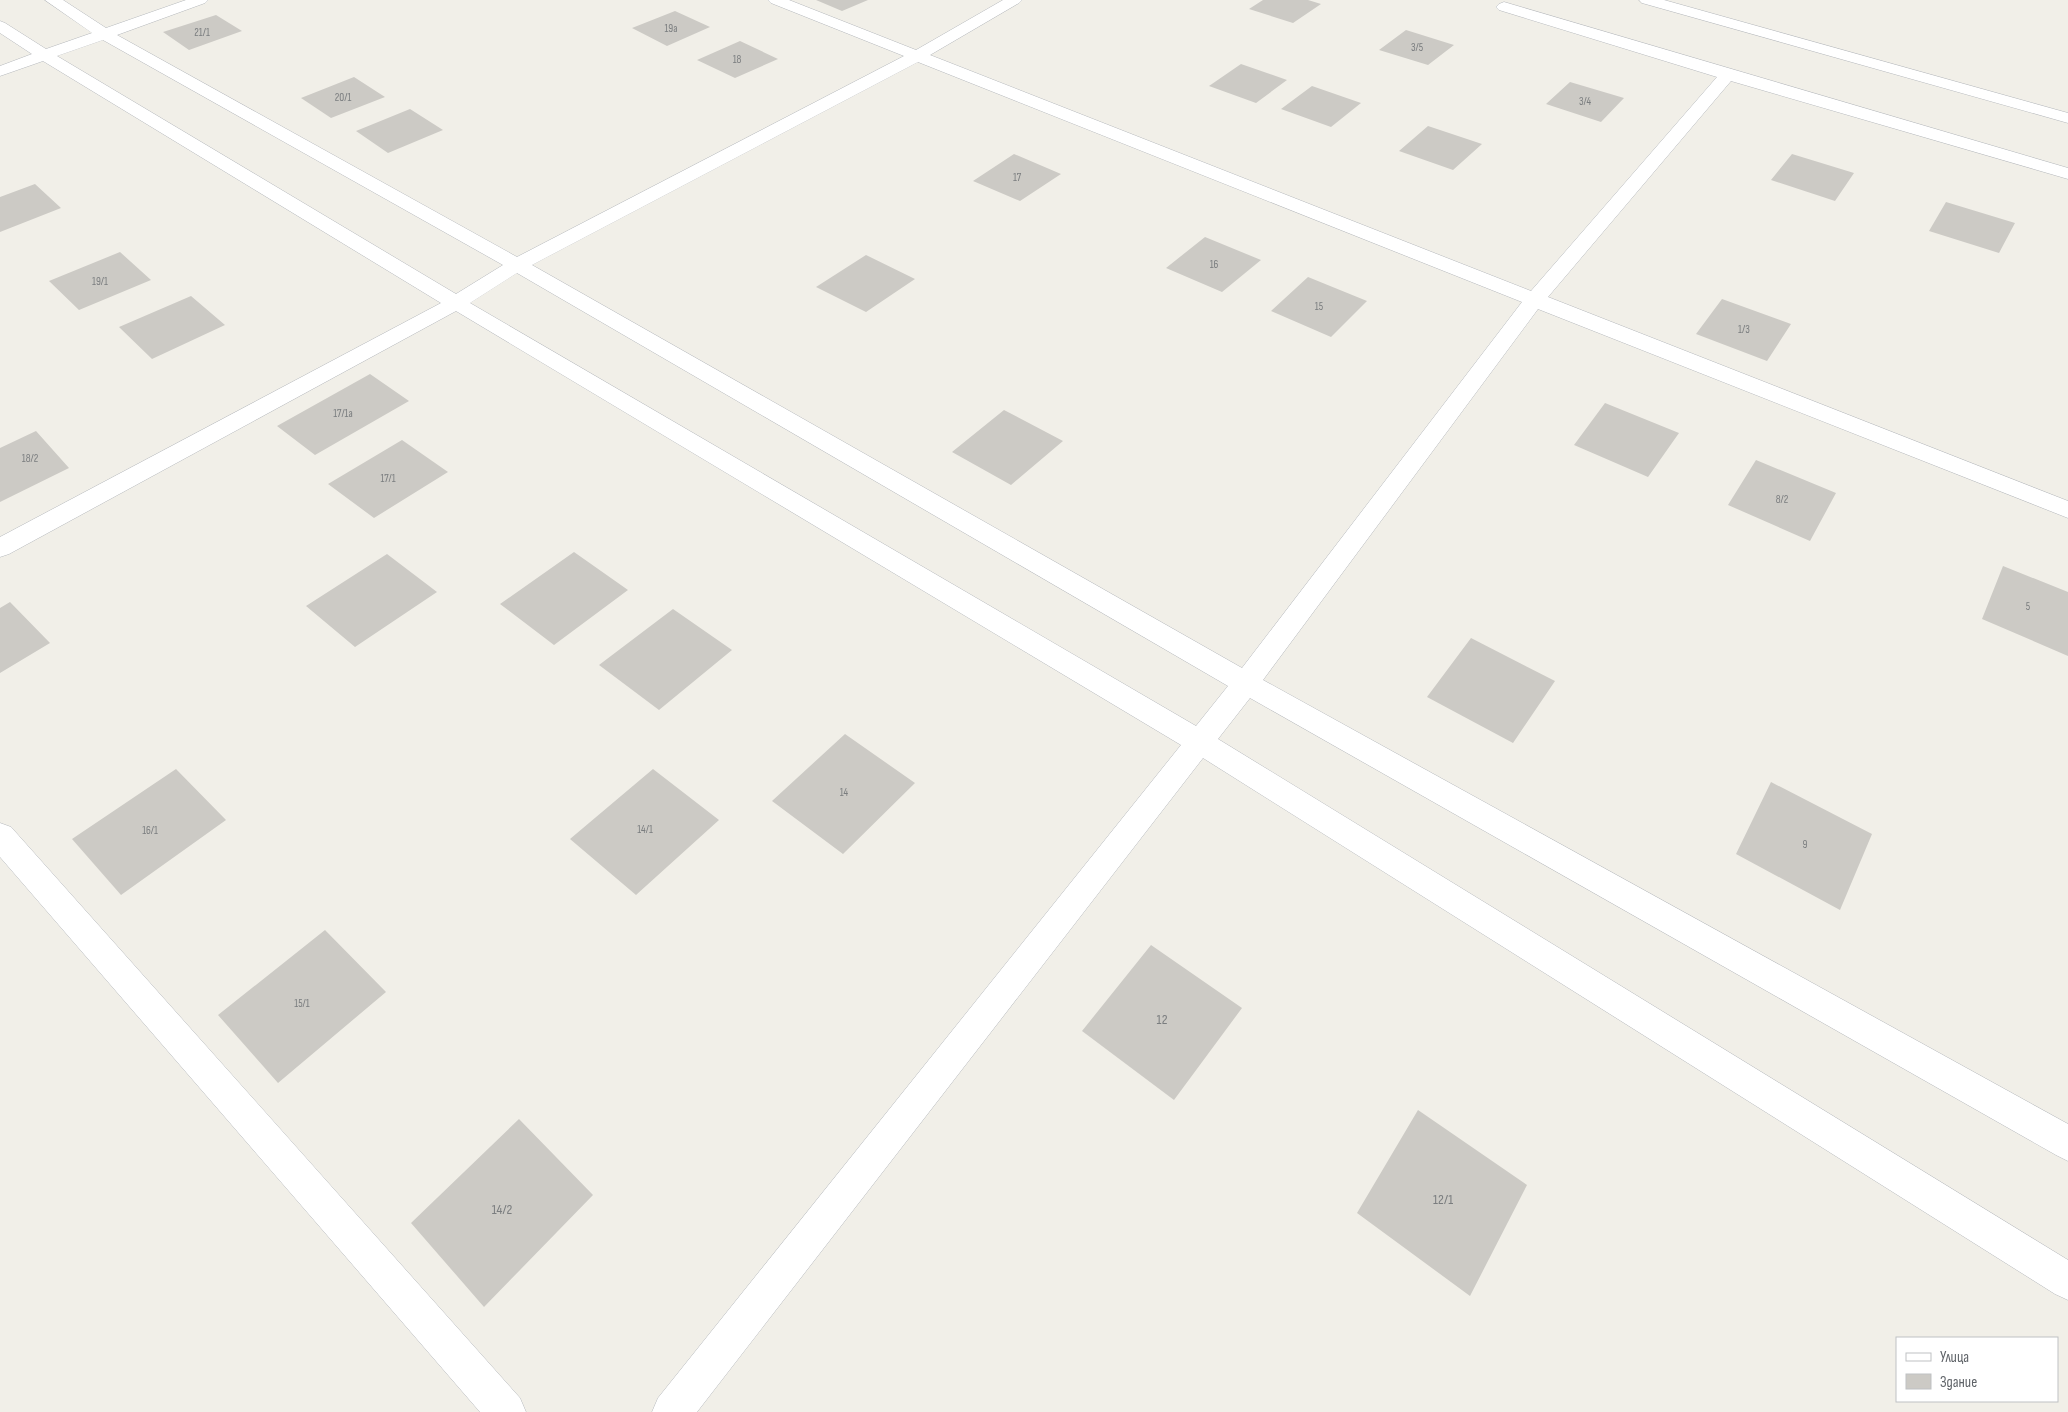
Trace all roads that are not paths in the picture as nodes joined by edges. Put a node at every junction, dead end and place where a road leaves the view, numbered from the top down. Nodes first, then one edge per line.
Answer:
1 (53, 0) edge
2 (200, 0) edge
3 (776, 0) edge
4 (1014, 0) edge
5 (1647, 0) edge
6 (1502, 3) edge
7 (0, 26) edge
8 (106, 34) junction
9 (918, 55) junction
10 (45, 56) junction
11 (0, 71) edge
12 (1728, 75) junction
13 (2068, 118) edge
14 (2068, 174) edge
15 (517, 265) junction
16 (1534, 300) junction
17 (456, 303) junction
18 (2068, 510) edge
19 (0, 548) edge
20 (1246, 683) junction
21 (1200, 742) junction
22 (0, 836) edge
23 (2068, 1143) edge
24 (2068, 1281) edge
25 (506, 1412) edge
26 (672, 1412) edge

1 - 8 street
2 - 8 street
3 - 9 street
4 - 9 street
5 - 13 street
6 - 12 street
7 - 10 street
8 - 10 street
8 - 15 street
9 - 15 street
9 - 16 street
10 - 11 street
10 - 17 street
12 - 14 street
12 - 16 street
15 - 17 street
15 - 20 street
16 - 18 street
16 - 20 street
17 - 19 street
17 - 21 street
20 - 21 street
20 - 23 street
21 - 24 street
21 - 26 street
22 - 25 street

